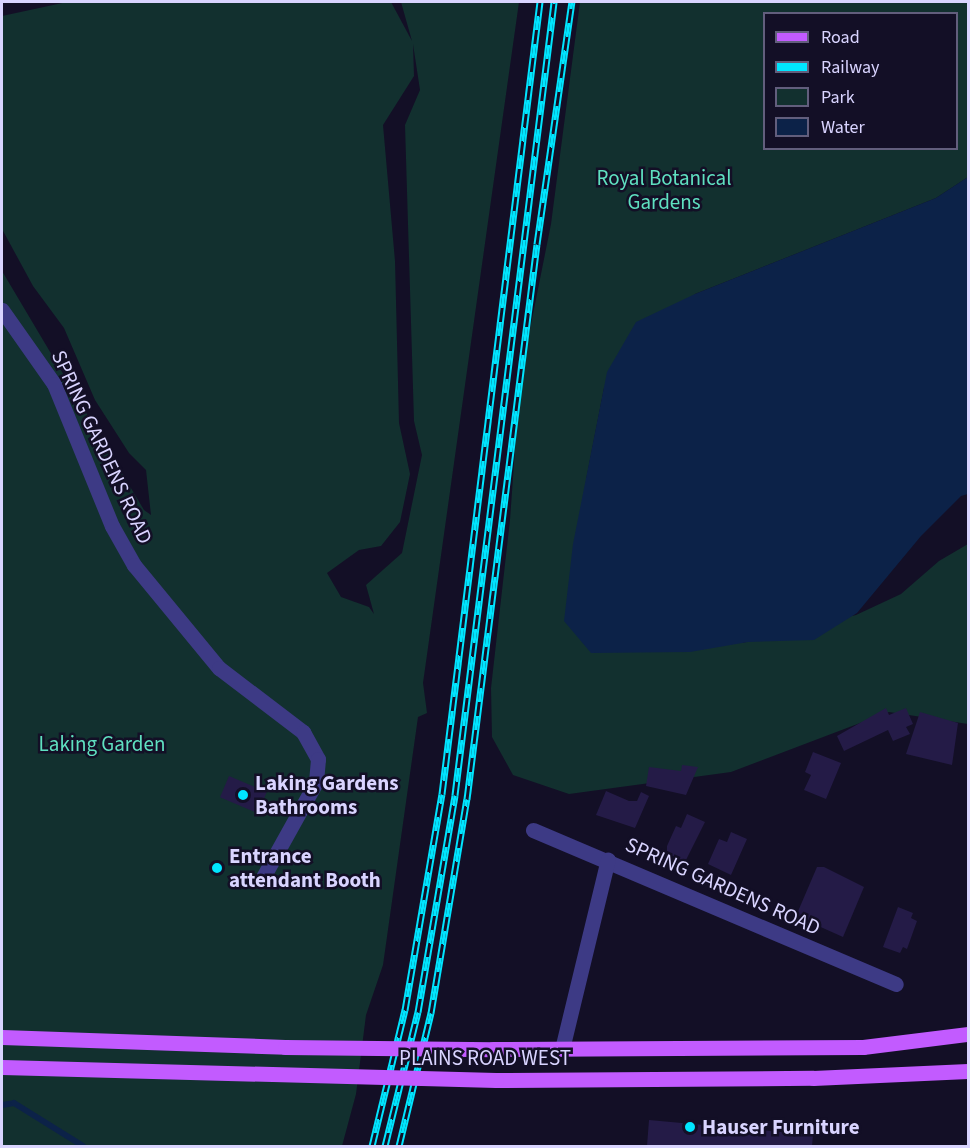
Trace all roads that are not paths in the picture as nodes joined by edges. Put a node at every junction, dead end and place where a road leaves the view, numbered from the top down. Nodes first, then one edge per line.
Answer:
1 (2, 310) edge
2 (533, 830) dead end
3 (608, 859) junction
4 (261, 881) dead end
5 (896, 984) dead end
6 (969, 1034) edge
7 (2, 1037) edge
8 (562, 1049) junction
9 (2, 1067) edge
10 (969, 1071) edge

1 - 4 street, SPRING GARDENS ROAD
2 - 3 street, SPRING GARDENS ROAD
3 - 5 street, SPRING GARDENS ROAD
3 - 8 street, PLAINS ROAD WEST
6 - 8 main road, PLAINS ROAD WEST
7 - 8 main road, PLAINS ROAD WEST, bridge
9 - 10 main road, PLAINS ROAD WEST, bridge

